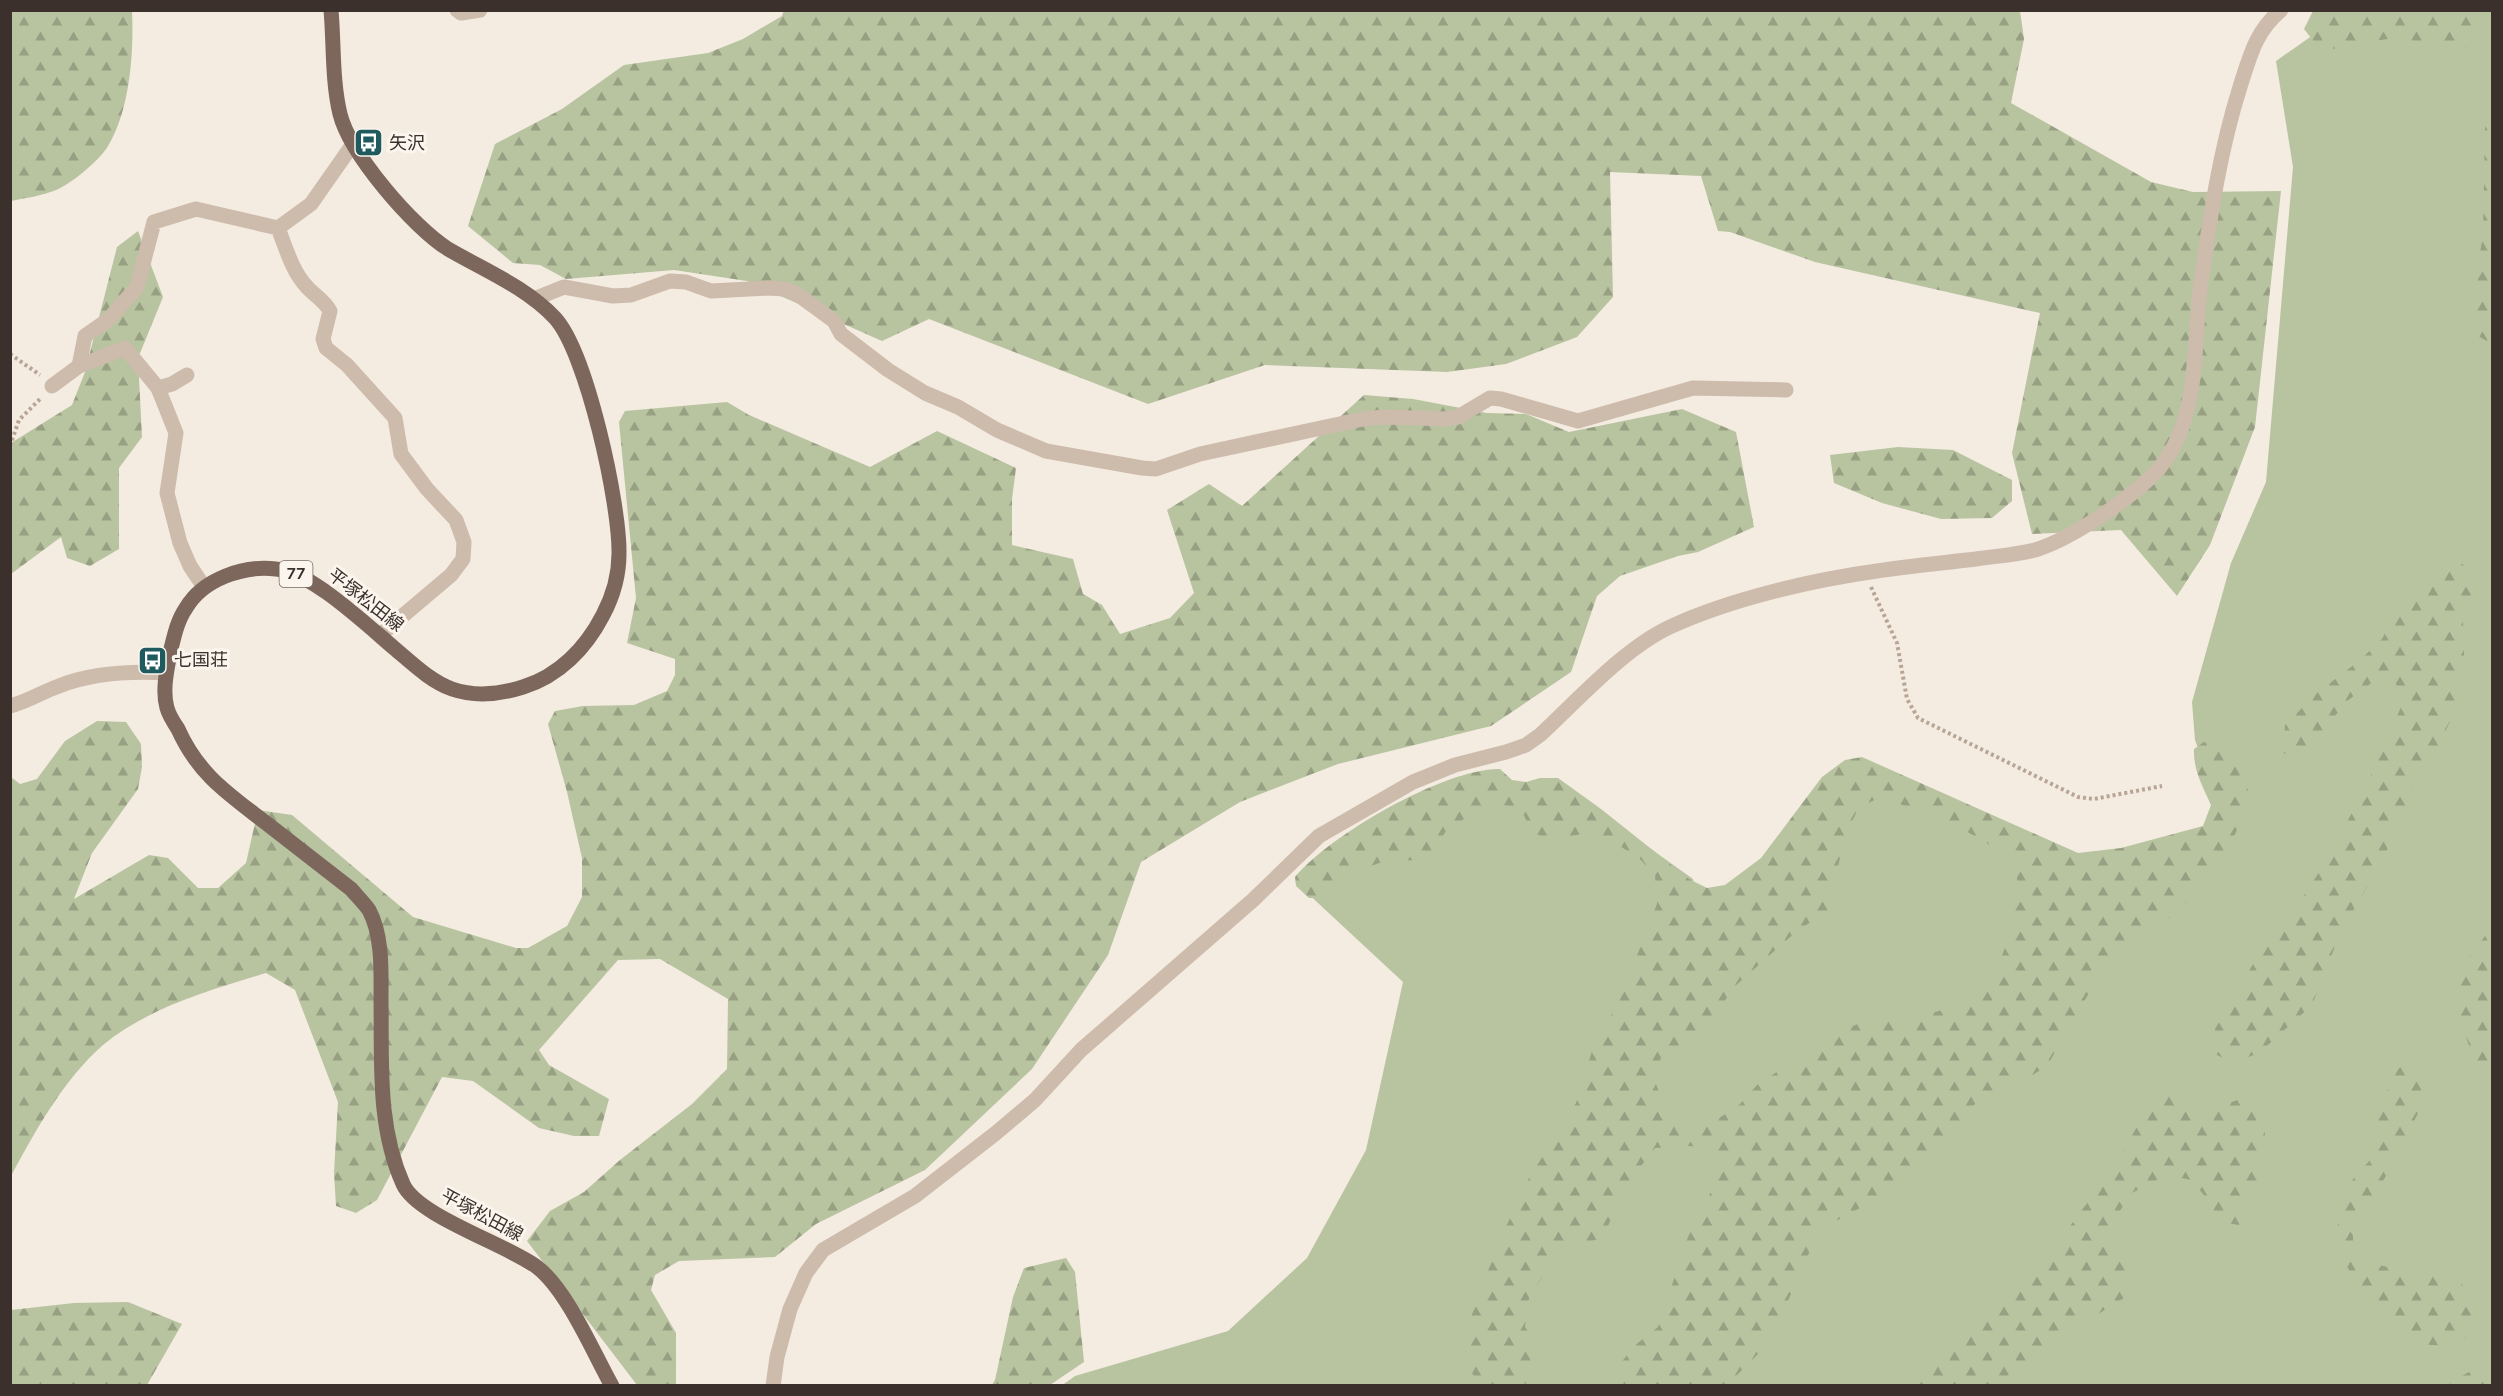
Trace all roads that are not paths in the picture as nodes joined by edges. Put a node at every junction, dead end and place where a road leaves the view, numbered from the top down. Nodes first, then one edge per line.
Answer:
1 (331, 10) edge
2 (457, 10) edge
3 (480, 10) edge
4 (2281, 10) edge
5 (353, 144) junction
6 (278, 228) junction
7 (534, 299) junction
8 (79, 366) junction
9 (187, 375) dead end
10 (52, 386) road end
11 (158, 388) junction
12 (1786, 390) dead end
13 (204, 587) junction
14 (380, 635) junction
15 (166, 673) junction
16 (10, 706) edge
17 (612, 1386) edge
18 (772, 1386) edge

1 - 5 main road, 平塚松田線 / 77
2 - 3 street
4 - 18 street
5 - 6 street
5 - 7 main road, 平塚松田線 / 77
6 - 8 street
6 - 14 street
7 - 12 street
7 - 14 main road, 平塚松田線 / 77
8 - 10 street
8 - 11 street
9 - 11 street
11 - 13 street
13 - 14 main road, 平塚松田線 / 77
13 - 15 main road, 平塚松田線 / 77
15 - 16 street
15 - 17 main road, 平塚松田線 / 77

